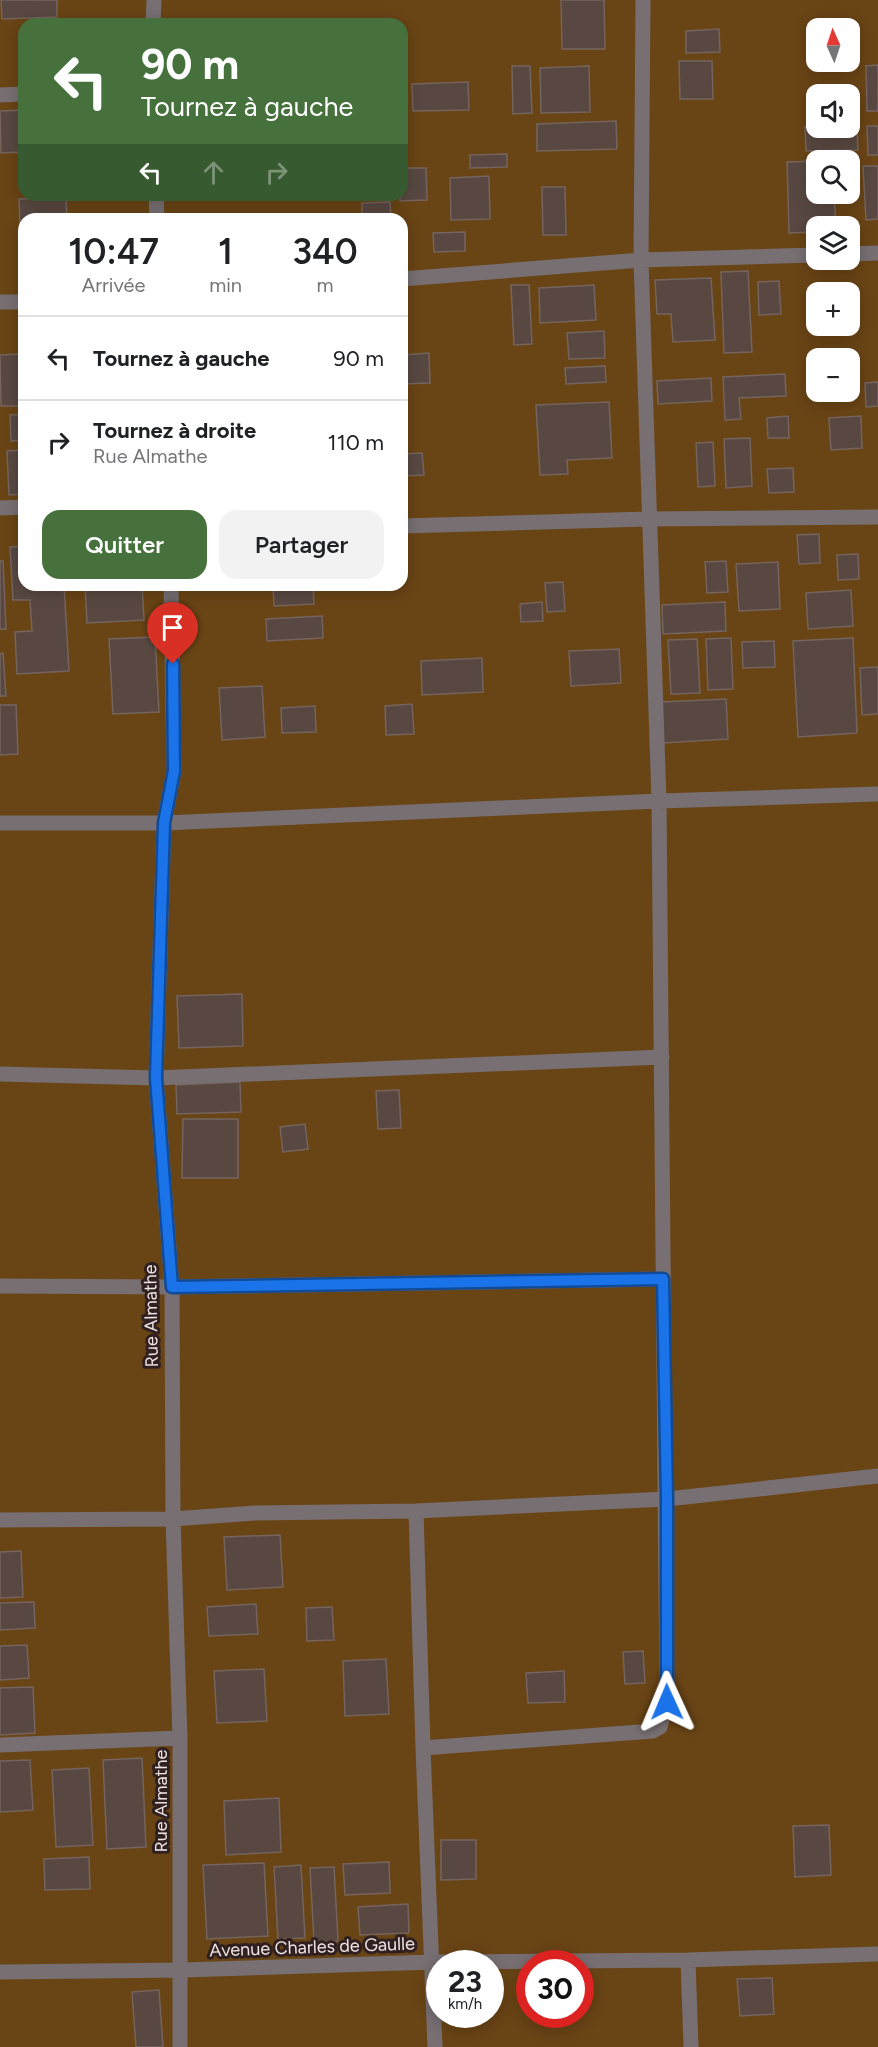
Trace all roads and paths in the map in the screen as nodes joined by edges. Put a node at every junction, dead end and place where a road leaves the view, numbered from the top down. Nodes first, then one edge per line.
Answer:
1 (154, 0) edge
2 (643, 0) edge
3 (153, 18) edge
4 (18, 94) edge
5 (0, 95) edge
6 (878, 253) edge
7 (860, 254) edge
8 (806, 255) edge
9 (641, 260) junction
10 (408, 279) edge
11 (0, 302) edge
12 (18, 302) edge
13 (18, 507) edge
14 (0, 508) edge
15 (878, 517) edge
16 (649, 519) junction
17 (408, 526) edge
18 (171, 591) edge
19 (878, 794) edge
20 (659, 801) junction
21 (0, 823) edge
22 (164, 823) junction
23 (662, 1057) junction
24 (0, 1074) edge
25 (156, 1078) junction
26 (663, 1279) junction
27 (0, 1286) edge
28 (172, 1287) junction
29 (878, 1476) edge
30 (667, 1499) junction
31 (416, 1510) junction
32 (173, 1519) junction
33 (0, 1520) edge
34 (180, 1738) junction
35 (0, 1745) edge
36 (423, 1748) junction
37 (431, 1950) edge
38 (878, 1954) edge
39 (688, 1960) junction
40 (504, 1961) edge
41 (426, 1962) edge
42 (182, 1970) junction
43 (0, 1972) edge
44 (434, 2028) edge
45 (180, 2047) edge
46 (435, 2047) edge
47 (691, 2047) edge

1 - 3 street
2 - 9 street
4 - 5 street
6 - 7 street
8 - 9 street
9 - 10 street
9 - 16 street
11 - 12 street
13 - 14 street
15 - 16 street
16 - 17 street
16 - 20 street
18 - 22 street, Rue Almathe
19 - 20 street
20 - 22 street
20 - 23 street
21 - 22 street
22 - 25 street, Rue Almathe
23 - 25 street
23 - 26 street
24 - 25 street
25 - 28 street, Rue Almathe
26 - 28 street
26 - 30 street
27 - 28 street
28 - 32 street, Rue Almathe
29 - 30 street
30 - 31 street
30 - 36 street
31 - 32 street
31 - 36 street
32 - 33 street
32 - 34 street, Rue Almathe
34 - 35 street
34 - 42 street, Rue Almathe
36 - 37 street
38 - 39 street, Avenue Charles de Gaulle
39 - 40 street, Avenue Charles de Gaulle
39 - 47 street
41 - 42 street, Avenue Charles de Gaulle
42 - 43 street, Avenue Charles de Gaulle
42 - 45 street, Rue Almathe
44 - 46 street

